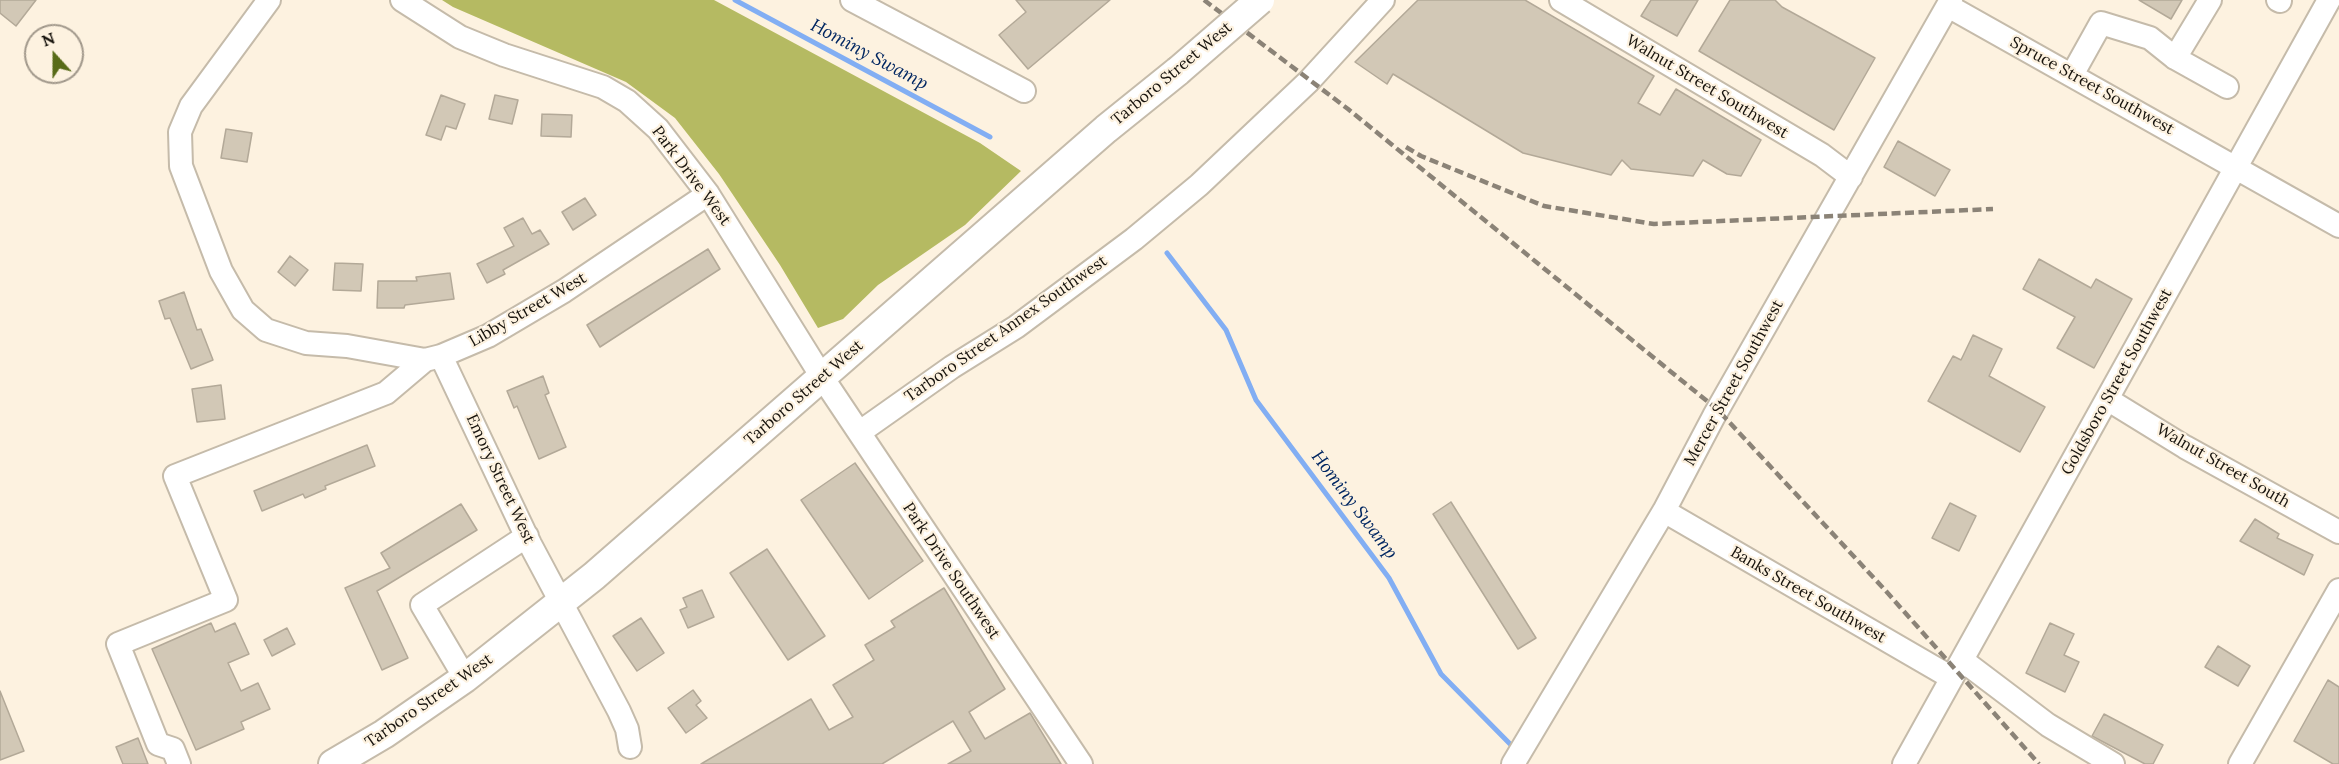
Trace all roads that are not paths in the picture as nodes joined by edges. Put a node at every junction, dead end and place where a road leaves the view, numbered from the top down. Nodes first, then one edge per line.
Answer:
1 (269, 0) edge
2 (402, 0) edge
3 (852, 0) edge
4 (1260, 0) edge
5 (1383, 0) edge
6 (1561, 0) edge
7 (2210, 0) edge
8 (2329, 0) edge
9 (1950, 3) edge
10 (2175, 58) junction
11 (2072, 75) junction
12 (2227, 87) dead end
13 (1024, 91) dead end
14 (2236, 168) junction
15 (1851, 177) junction
16 (708, 194) junction
17 (2339, 226) edge
18 (433, 358) junction
19 (822, 377) junction
20 (2107, 399) junction
21 (860, 432) junction
22 (1664, 511) junction
23 (2339, 532) edge
24 (527, 536) junction
25 (2339, 590) edge
26 (561, 600) junction
27 (1957, 669) junction
28 (465, 678) junction
29 (630, 747) dead end
30 (364, 756) edge
31 (179, 764) edge
32 (333, 764) edge
33 (1081, 764) edge
34 (1512, 764) edge
35 (1904, 764) edge
36 (2113, 764) edge
37 (2240, 764) edge

1 - 18 street
2 - 16 street, Park Drive West
3 - 13 street
4 - 19 main road, Tarboro Street West, bridge
5 - 21 street, Tarboro Street Annex Southwest
6 - 15 street, Walnut Street Southwest
7 - 10 street
8 - 14 street, Goldsboro Street Southwest
9 - 11 street, Spruce Street Southwest
9 - 15 street, Mercer Street Southwest
10 - 11 street
10 - 12 street
11 - 14 street, Spruce Street Southwest
14 - 17 street, Spruce Street Southwest
14 - 20 street, Goldsboro Street Southwest
15 - 22 street, Mercer Street Southwest
16 - 18 street, Libby Street West
16 - 19 street, Park Drive West
18 - 24 street, Emory Street West
18 - 31 street, Libby Street West
19 - 21 street, Park Drive Southwest
19 - 26 main road, Tarboro Street West
20 - 23 street, Walnut Street South
20 - 27 street, Goldsboro Street Southwest
21 - 33 street, Park Drive Southwest
22 - 27 street, Banks Street Southwest
22 - 34 street, Mercer Street Southwest
24 - 26 street, Emory Street West
24 - 28 street
25 - 37 street
26 - 28 main road, Tarboro Street West
26 - 29 street, Emory Street West
27 - 35 street, Goldsboro Street Southwest
27 - 36 street, Banks Street Southwest
28 - 30 main road, Tarboro Street West
30 - 32 main road, Tarboro Street West

